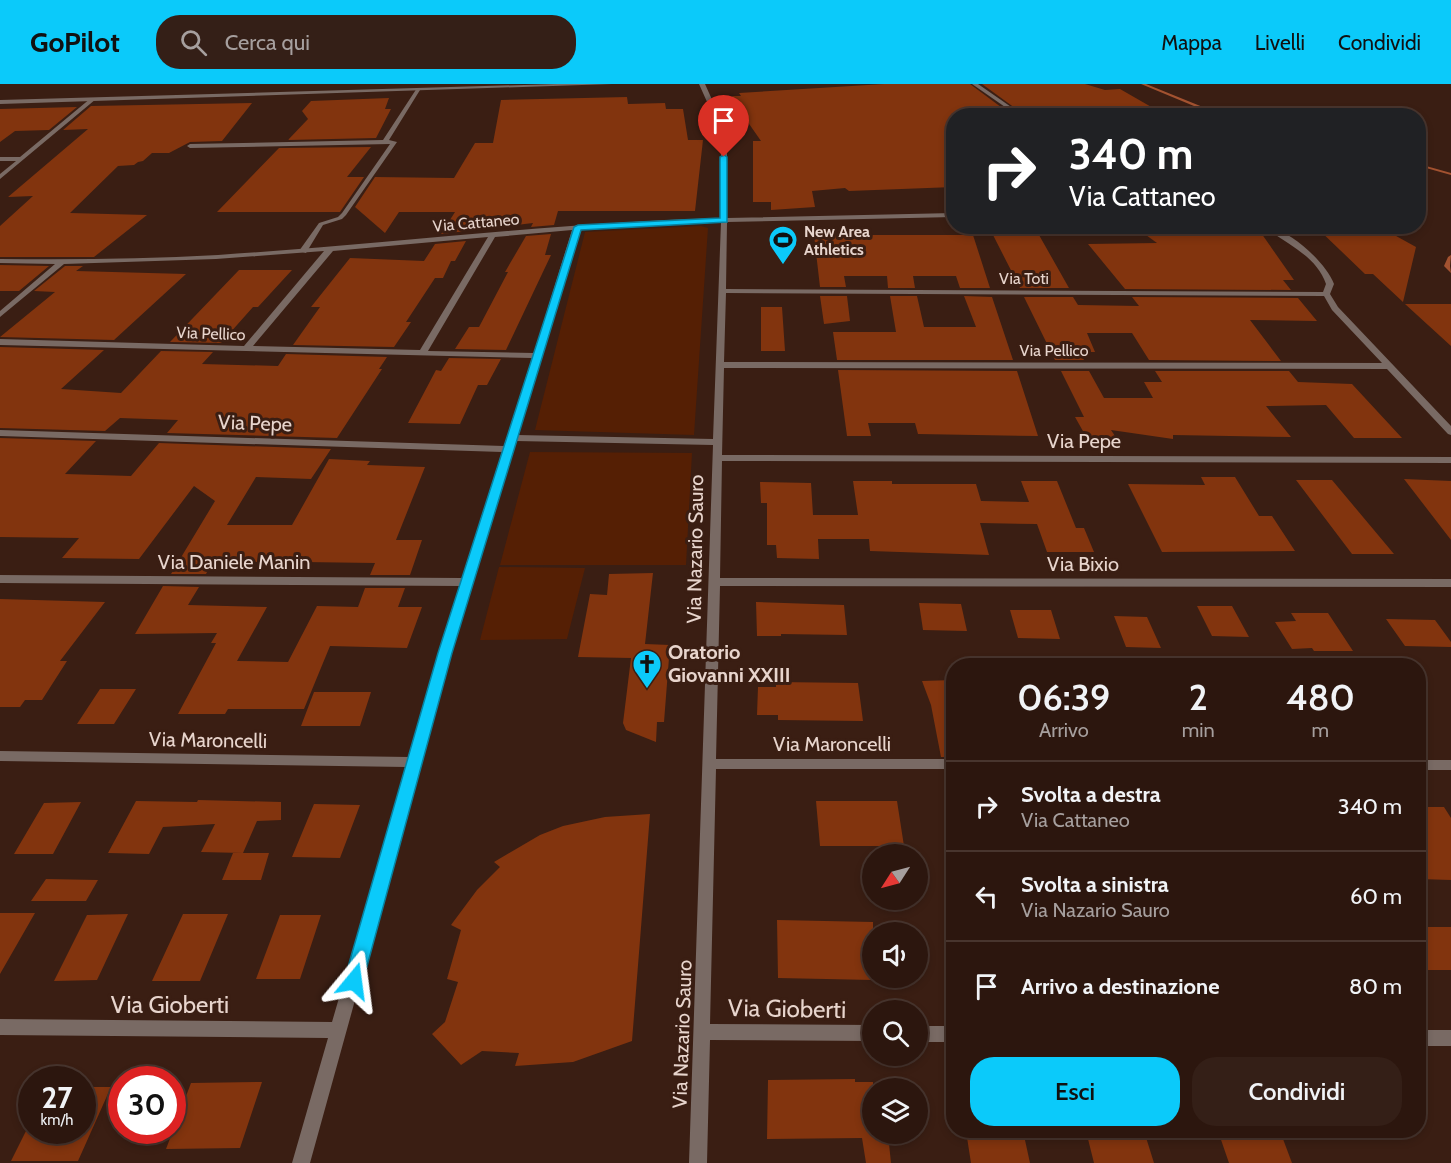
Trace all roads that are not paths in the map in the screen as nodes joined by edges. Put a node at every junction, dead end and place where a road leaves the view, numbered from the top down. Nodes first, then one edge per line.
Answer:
1 (609, 84) edge
2 (702, 84) edge
3 (975, 84) edge
4 (417, 90) junction
5 (93, 99) junction
6 (0, 102) edge
7 (1010, 108) edge
8 (386, 141) junction
9 (190, 146) dead end
10 (0, 159) edge
11 (21, 159) junction
12 (0, 177) edge
13 (946, 215) edge
14 (724, 220) junction
15 (578, 227) junction
16 (493, 234) junction
17 (1278, 234) edge
18 (331, 248) junction
19 (303, 250) junction
20 (0, 261) edge
21 (61, 263) junction
22 (722, 291) junction
23 (1326, 294) junction
24 (0, 315) edge
25 (0, 342) edge
26 (246, 349) junction
27 (422, 354) junction
28 (536, 356) junction
29 (720, 365) junction
30 (1388, 366) junction
31 (1451, 432) edge
32 (0, 433) edge
33 (717, 442) junction
34 (510, 444) junction
35 (717, 458) junction
36 (1451, 460) edge
37 (0, 579) edge
38 (468, 582) junction
39 (714, 582) junction
40 (1451, 583) edge
41 (0, 756) edge
42 (415, 762) junction
43 (709, 764) junction
44 (946, 764) edge
45 (1426, 765) edge
46 (1451, 765) edge
47 (0, 1027) edge
48 (340, 1030) junction
49 (701, 1032) junction
50 (862, 1033) edge
51 (928, 1034) edge
52 (946, 1034) edge
53 (1426, 1038) edge
54 (1451, 1038) edge
55 (301, 1163) edge
56 (698, 1163) edge

1 - 4 street
2 - 14 street, Via Nazario Sauro
3 - 7 street
4 - 5 street
4 - 8 street
5 - 6 street
5 - 11 street
8 - 9 street
8 - 19 street
10 - 11 street
11 - 12 street
13 - 14 street, Via Cattaneo
14 - 15 street, Via Cattaneo
14 - 22 street, Via Nazario Sauro
15 - 16 street, Via Cattaneo
15 - 28 street
16 - 18 street, Via Cattaneo
16 - 27 street
17 - 23 street
18 - 19 street, Via Cattaneo
18 - 26 street
19 - 21 street, Via Cattaneo
20 - 21 street, Via Cattaneo
21 - 24 street
22 - 23 street, Via Toti
22 - 29 street, Via Nazario Sauro
23 - 30 street
25 - 26 street, Via Pellico
26 - 27 street, Via Pellico
27 - 28 street, Via Pellico
28 - 34 street
29 - 30 street, Via Pellico
29 - 33 street, Via Nazario Sauro
30 - 31 street
32 - 34 street, Via Pepe
33 - 34 street, Via Pepe
33 - 35 street, Via Nazario Sauro
34 - 38 street
35 - 36 street, Via Pepe
35 - 39 street, Via Nazario Sauro
37 - 38 street, Via Daniele Manin
38 - 42 street
39 - 40 street, Via Bixio
39 - 43 street, Via Nazario Sauro
41 - 42 street, Via Maroncelli
42 - 48 street
43 - 44 street, Via Maroncelli
43 - 49 street, Via Nazario Sauro
45 - 46 street
47 - 48 street, Via Gioberti
48 - 55 street
49 - 50 street, Via Gioberti
49 - 56 street, Via Nazario Sauro
51 - 52 street
53 - 54 street

